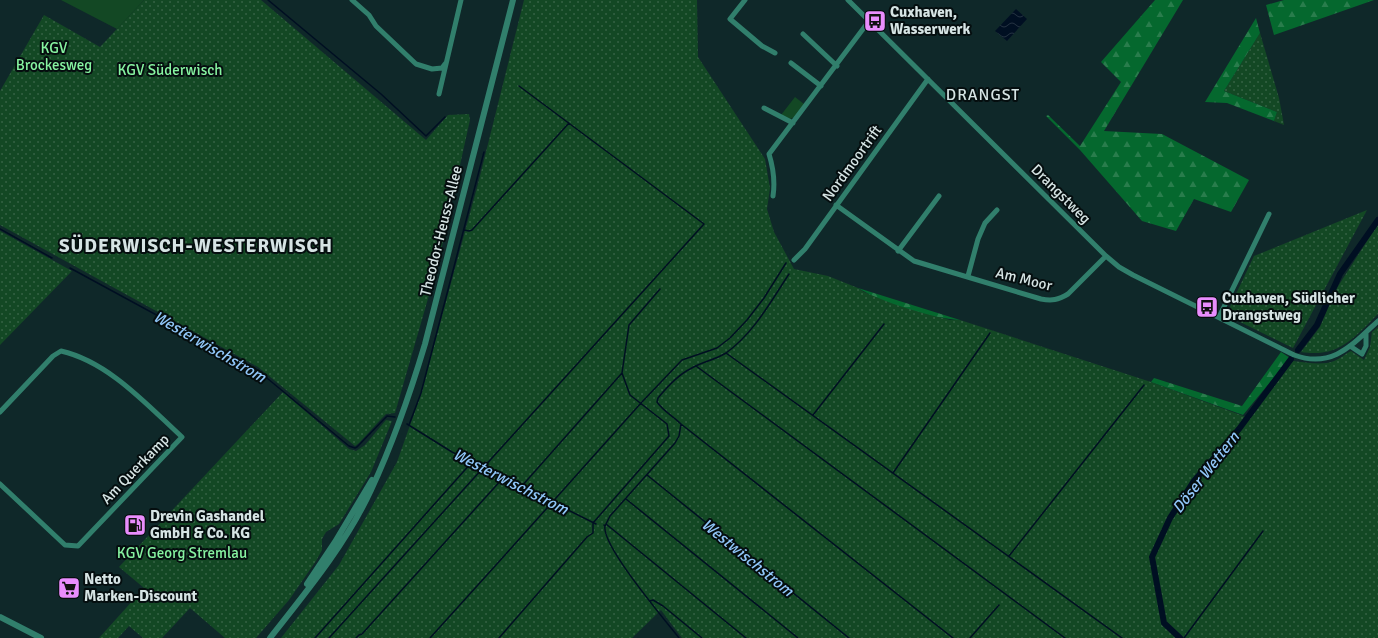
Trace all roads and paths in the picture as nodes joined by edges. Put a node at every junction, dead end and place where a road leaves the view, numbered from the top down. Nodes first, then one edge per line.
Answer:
1 (352, 0) edge
2 (461, 0) edge
3 (513, 0) edge
4 (745, 0) edge
5 (848, 0) edge
6 (870, 21) junction
7 (803, 34) dead end
8 (775, 53) dead end
9 (791, 63) dead end
10 (445, 64) junction
11 (837, 66) junction
12 (928, 79) junction
13 (821, 86) junction
14 (439, 94) dead end
15 (764, 108) dead end
16 (793, 123) junction
17 (773, 196) dead end
18 (939, 196) dead end
19 (836, 205) junction
20 (997, 210) dead end
21 (1269, 214) dead end
22 (898, 250) junction
23 (1106, 256) junction
24 (794, 260) dead end
25 (968, 276) junction
26 (1219, 317) junction
27 (1378, 322) edge
28 (1366, 333) junction
29 (1350, 346) junction
30 (0, 412) edge
31 (0, 484) edge
32 (337, 543) junction
33 (0, 617) edge
34 (40, 638) edge
35 (264, 638) edge
36 (270, 638) edge

1 - 10 street
2 - 10 street
3 - 32 street, Theodor-Heuss-Allee
4 - 8 street
5 - 6 street, Drangstweg
6 - 11 street
6 - 12 street, Drangstweg
7 - 11 street
9 - 13 street
10 - 14 street
11 - 13 street
12 - 19 street, Nordmoortrift
12 - 23 street, Drangstweg
13 - 16 street
15 - 16 street
16 - 17 street
18 - 22 street
19 - 22 street, Am Moor
19 - 24 street, Nordmoortrift
20 - 25 street
21 - 26 street
22 - 25 street, Am Moor
23 - 25 street, Am Moor
23 - 26 street, Drangstweg
26 - 29 street, Drangstweg
27 - 28 street, Drangstweg
28 - 29 street, Drangstweg
28 - 29 street
30 - 31 street, Am Querkamp
32 - 35 street, Theodor-Heuss-Allee
32 - 36 street, Theodor-Heuss-Allee
33 - 34 street

